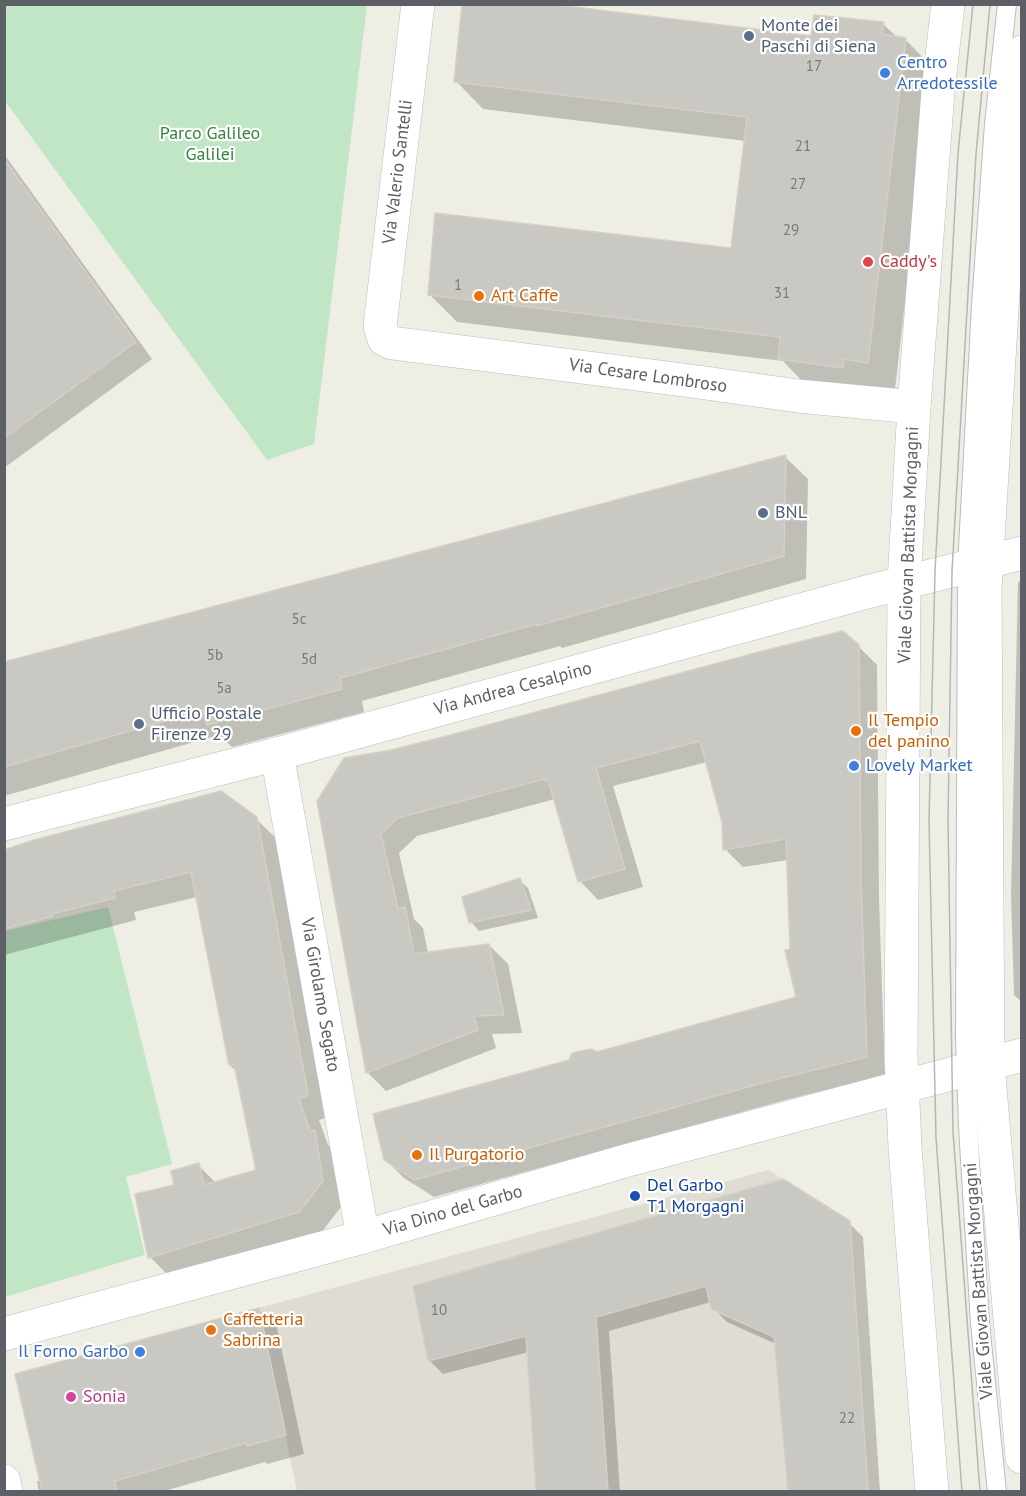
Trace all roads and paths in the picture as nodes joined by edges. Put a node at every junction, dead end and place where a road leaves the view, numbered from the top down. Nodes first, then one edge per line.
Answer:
1 (418, 4) edge
2 (948, 4) edge
3 (1006, 4) edge
4 (1022, 52) edge
5 (384, 339) joint
6 (914, 407) junction
7 (1022, 553) edge
8 (977, 564) junction
9 (904, 583) junction
10 (277, 754) junction
11 (4, 824) edge
12 (1022, 1055) edge
13 (977, 1068) junction
14 (902, 1087) junction
15 (363, 1237) junction
16 (4, 1334) edge
17 (1022, 1457) edge
18 (4, 1481) edge
19 (6, 1491) edge
20 (932, 1491) edge
21 (998, 1491) edge

1 - 5 street, Via Valerio Santelli
2 - 6 street, Viale Giovan Battista Morgagni
3 - 8 lane, Viale Giovan Battista Morgagni
4 - 8 street, Viale Giovan Battista Morgagni
5 - 6 street, Via Cesare Lombroso
6 - 9 street, Viale Giovan Battista Morgagni
7 - 8 street, Via Andrea Cesalpino
8 - 9 street, Via Andrea Cesalpino
8 - 13 street, Viale Giovan Battista Morgagni
9 - 10 street, Via Andrea Cesalpino
9 - 14 street, Viale Giovan Battista Morgagni
10 - 11 street, Via Andrea Cesalpino
10 - 15 street, Via Girolamo Segato
12 - 13 street
13 - 14 street
13 - 17 street, Viale Giovan Battista Morgagni
13 - 21 lane, Viale Giovan Battista Morgagni
14 - 15 street, Via Dino del Garbo
14 - 20 street, Viale Giovan Battista Morgagni
15 - 16 street, Via Dino del Garbo
18 - 19 street

